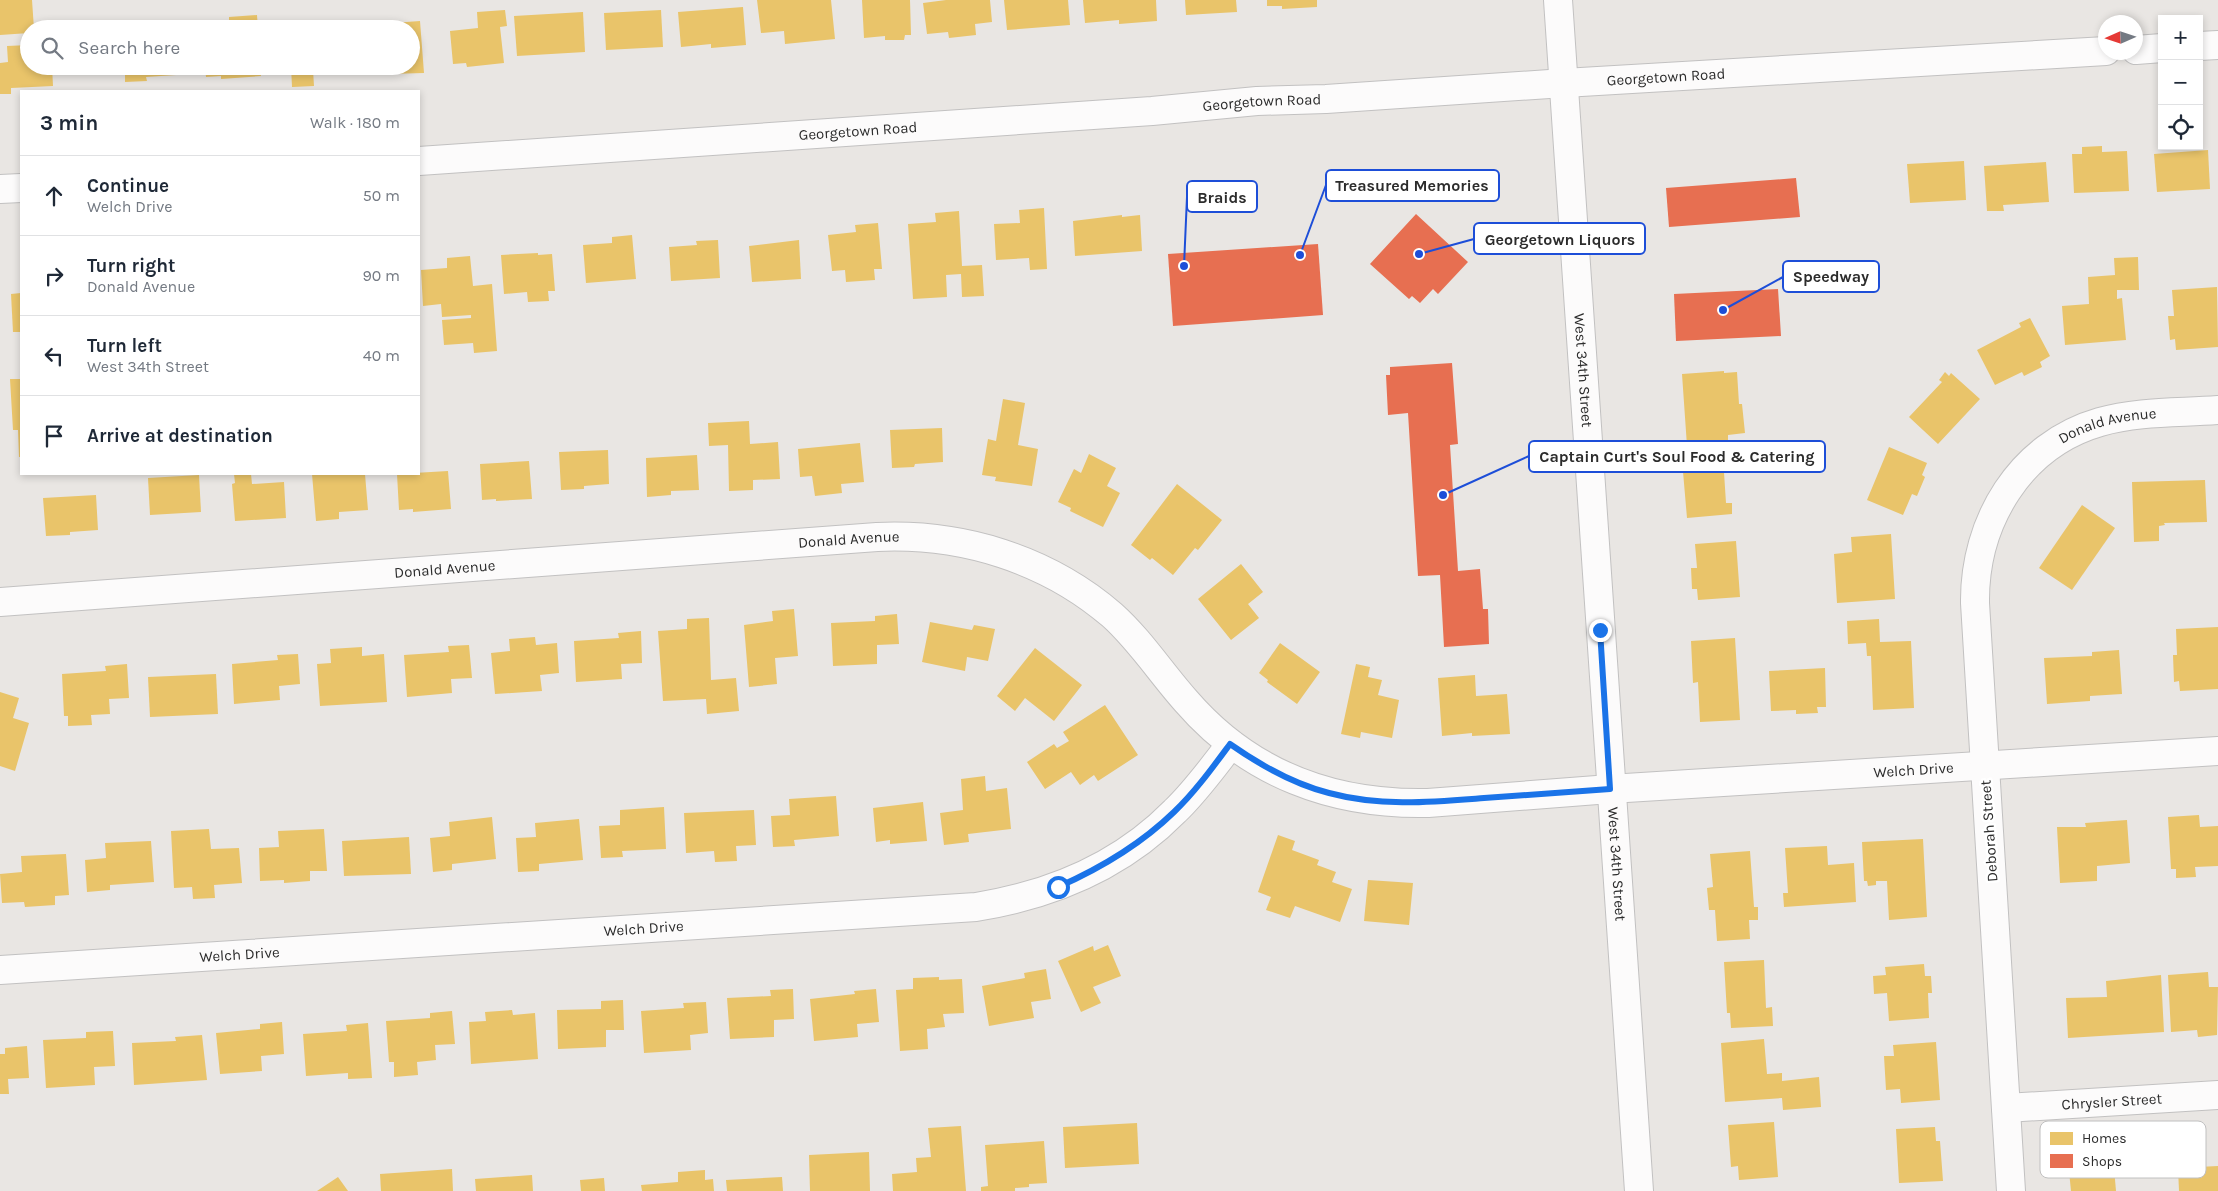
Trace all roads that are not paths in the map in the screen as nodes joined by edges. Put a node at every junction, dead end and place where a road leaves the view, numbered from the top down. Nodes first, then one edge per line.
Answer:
1 (1558, 0) edge
2 (2218, 45) edge
3 (2203, 46) edge
4 (2158, 48) edge
5 (2143, 49) edge
6 (2098, 52) edge
7 (1564, 83) junction
8 (420, 161) edge
9 (20, 188) edge
10 (0, 189) edge
11 (2218, 410) edge
12 (2015, 481) joint
13 (0, 602) edge
14 (1230, 744) junction
15 (2218, 751) edge
16 (1984, 765) junction
17 (1610, 789) junction
18 (0, 970) edge
19 (2218, 1095) edge
20 (2006, 1108) junction
21 (1639, 1191) edge
22 (2011, 1191) edge

1 - 7 street, West 34th Street
2 - 3 street
4 - 5 street
6 - 7 street, Georgetown Road
7 - 8 street, Georgetown Road
7 - 17 street, West 34th Street
9 - 10 street
11 - 12 street, Donald Avenue
12 - 16 street, Deborah Street
13 - 14 street, Donald Avenue
14 - 17 street, Donald Avenue
14 - 18 street, Welch Drive
15 - 16 street, Welch Drive
16 - 17 street, Welch Drive
16 - 20 street, Deborah Street
17 - 21 street, West 34th Street
19 - 20 street, Chrysler Street
20 - 22 street, Deborah Street

